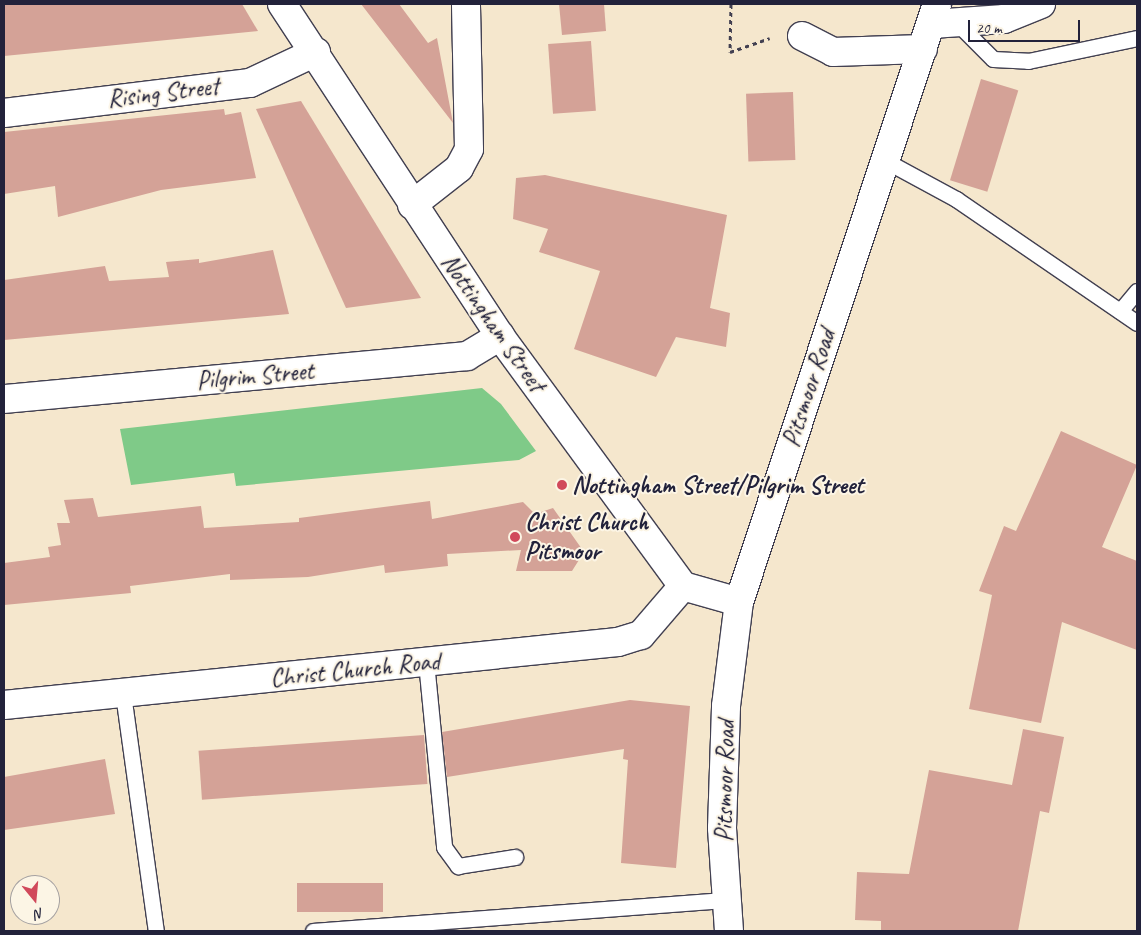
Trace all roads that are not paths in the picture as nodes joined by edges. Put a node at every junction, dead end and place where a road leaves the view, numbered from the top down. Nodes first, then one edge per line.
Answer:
1 (282, 4) edge
2 (466, 4) edge
3 (1041, 4) edge
4 (942, 17) edge
5 (789, 36) road end
6 (1137, 38) edge
7 (923, 49) junction
8 (316, 52) junction
9 (4, 112) edge
10 (884, 160) junction
11 (412, 205) junction
12 (1137, 291) edge
13 (1120, 311) junction
14 (1137, 323) edge
15 (500, 336) junction
16 (4, 399) edge
17 (683, 586) junction
18 (739, 602) junction
19 (426, 662) junction
20 (122, 694) junction
21 (4, 704) edge
22 (514, 857) dead end
23 (727, 900) junction
24 (156, 931) edge
25 (313, 931) edge
26 (729, 931) edge

1 - 8 street, Nottingham Street
2 - 11 street
3 - 4 street
4 - 6 lane
4 - 7 street, Pitsmoor Road
5 - 7 street
7 - 10 street, Pitsmoor Road
8 - 9 street, Rising Street
8 - 11 street, Nottingham Street
10 - 13 lane
10 - 18 street, Pitsmoor Road
11 - 15 street, Nottingham Street
12 - 13 lane
13 - 14 lane
15 - 16 street, Pilgrim Street
15 - 17 street, Nottingham Street
17 - 18 street
17 - 19 street, Christ Church Road
18 - 23 street, Pitsmoor Road
19 - 20 street, Christ Church Road
19 - 22 lane
20 - 21 street, Christ Church Road
20 - 24 lane
23 - 25 lane
23 - 26 street, Pitsmoor Road

